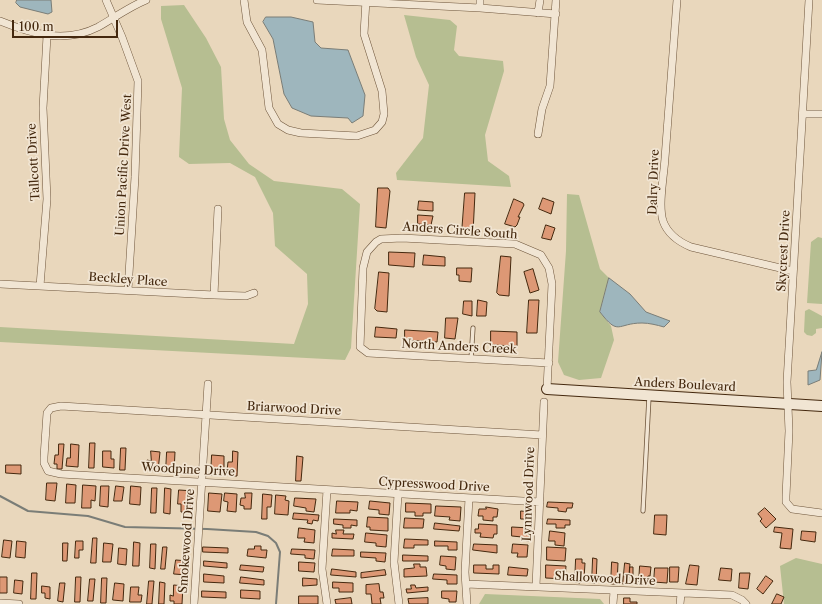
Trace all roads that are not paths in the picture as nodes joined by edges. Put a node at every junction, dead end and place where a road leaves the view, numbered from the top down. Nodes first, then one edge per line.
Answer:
1 (106, 0) edge
2 (146, 0) edge
3 (244, 0) edge
4 (317, 0) edge
5 (480, 0) edge
6 (540, 0) edge
7 (556, 0) edge
8 (677, 0) edge
9 (809, 0) edge
10 (365, 1) edge
11 (480, 8) junction
12 (538, 13) junction
13 (556, 14) junction
14 (114, 18) junction
15 (0, 21) edge
16 (47, 36) junction
17 (803, 114) junction
18 (822, 114) edge
19 (538, 134) dead end
20 (218, 209) dead end
21 (794, 271) junction
22 (0, 284) edge
23 (40, 286) junction
24 (128, 290) junction
25 (254, 293) dead end
26 (214, 295) junction
27 (473, 328) dead end
28 (368, 352) joint
29 (471, 359) junction
30 (548, 363) junction
31 (208, 384) dead end
32 (547, 390) joint
33 (649, 396) junction
34 (544, 402) dead end
35 (789, 404) junction
36 (822, 406) edge
37 (206, 415) junction
38 (542, 435) junction
39 (48, 471) joint
40 (202, 482) junction
41 (327, 490) junction
42 (398, 494) junction
43 (469, 498) junction
44 (540, 502) junction
45 (643, 511) dead end
46 (822, 513) edge
47 (466, 584) junction
48 (536, 586) junction
49 (614, 591) junction
50 (681, 594) junction
51 (744, 602) edge
52 (0, 603) edge
53 (19, 604) edge
54 (194, 604) edge
55 (327, 604) edge
56 (399, 604) edge
57 (467, 604) edge
58 (613, 604) edge
59 (680, 604) edge

1 - 14 street, Union Pacific Drive West
2 - 14 street
3 - 10 street
4 - 10 street
5 - 11 street
6 - 12 street
7 - 13 street
8 - 21 street, Dalry Drive
9 - 17 street, Skycrest Drive
10 - 11 street
11 - 12 street
12 - 13 street
13 - 19 street
14 - 16 street
14 - 24 street, Union Pacific Drive West
15 - 16 street
16 - 23 street, Tallcott Drive
17 - 18 street
17 - 21 street, Skycrest Drive
20 - 26 street
21 - 35 street, Skycrest Drive
22 - 23 street, Beckley Place
23 - 24 street, Beckley Place
24 - 26 street, Beckley Place
25 - 26 street, Beckley Place
27 - 29 lane
28 - 29 street, North Anders Creek
28 - 30 street, Anders Circle South
29 - 30 street, North Anders Creek
30 - 32 street
31 - 37 street, Smokewood Drive
32 - 33 street, Anders Boulevard
33 - 35 street, Anders Boulevard
33 - 45 lane
34 - 38 street, Lynnwood Drive
35 - 36 street, Anders Boulevard
35 - 46 street, Skycrest Drive
37 - 38 street, Briarwood Drive
37 - 39 street, Briarwood Drive
37 - 40 street, Smokewood Drive
38 - 44 street, Lynnwood Drive
39 - 40 street, Woodpine Drive
40 - 41 street, Woodpine Drive
40 - 54 street, Smokewood Drive
41 - 42 street, Cypresswood Drive
41 - 55 street
42 - 43 street, Cypresswood Drive
42 - 56 street
43 - 44 street, Cypresswood Drive
43 - 47 street
44 - 48 street, Lynnwood Drive
47 - 48 street, Shallowood Drive
47 - 57 street
48 - 49 street, Shallowood Drive
49 - 50 street, Shallowood Drive
49 - 58 street
50 - 51 street, Shallowood Drive
50 - 59 street
52 - 53 street

